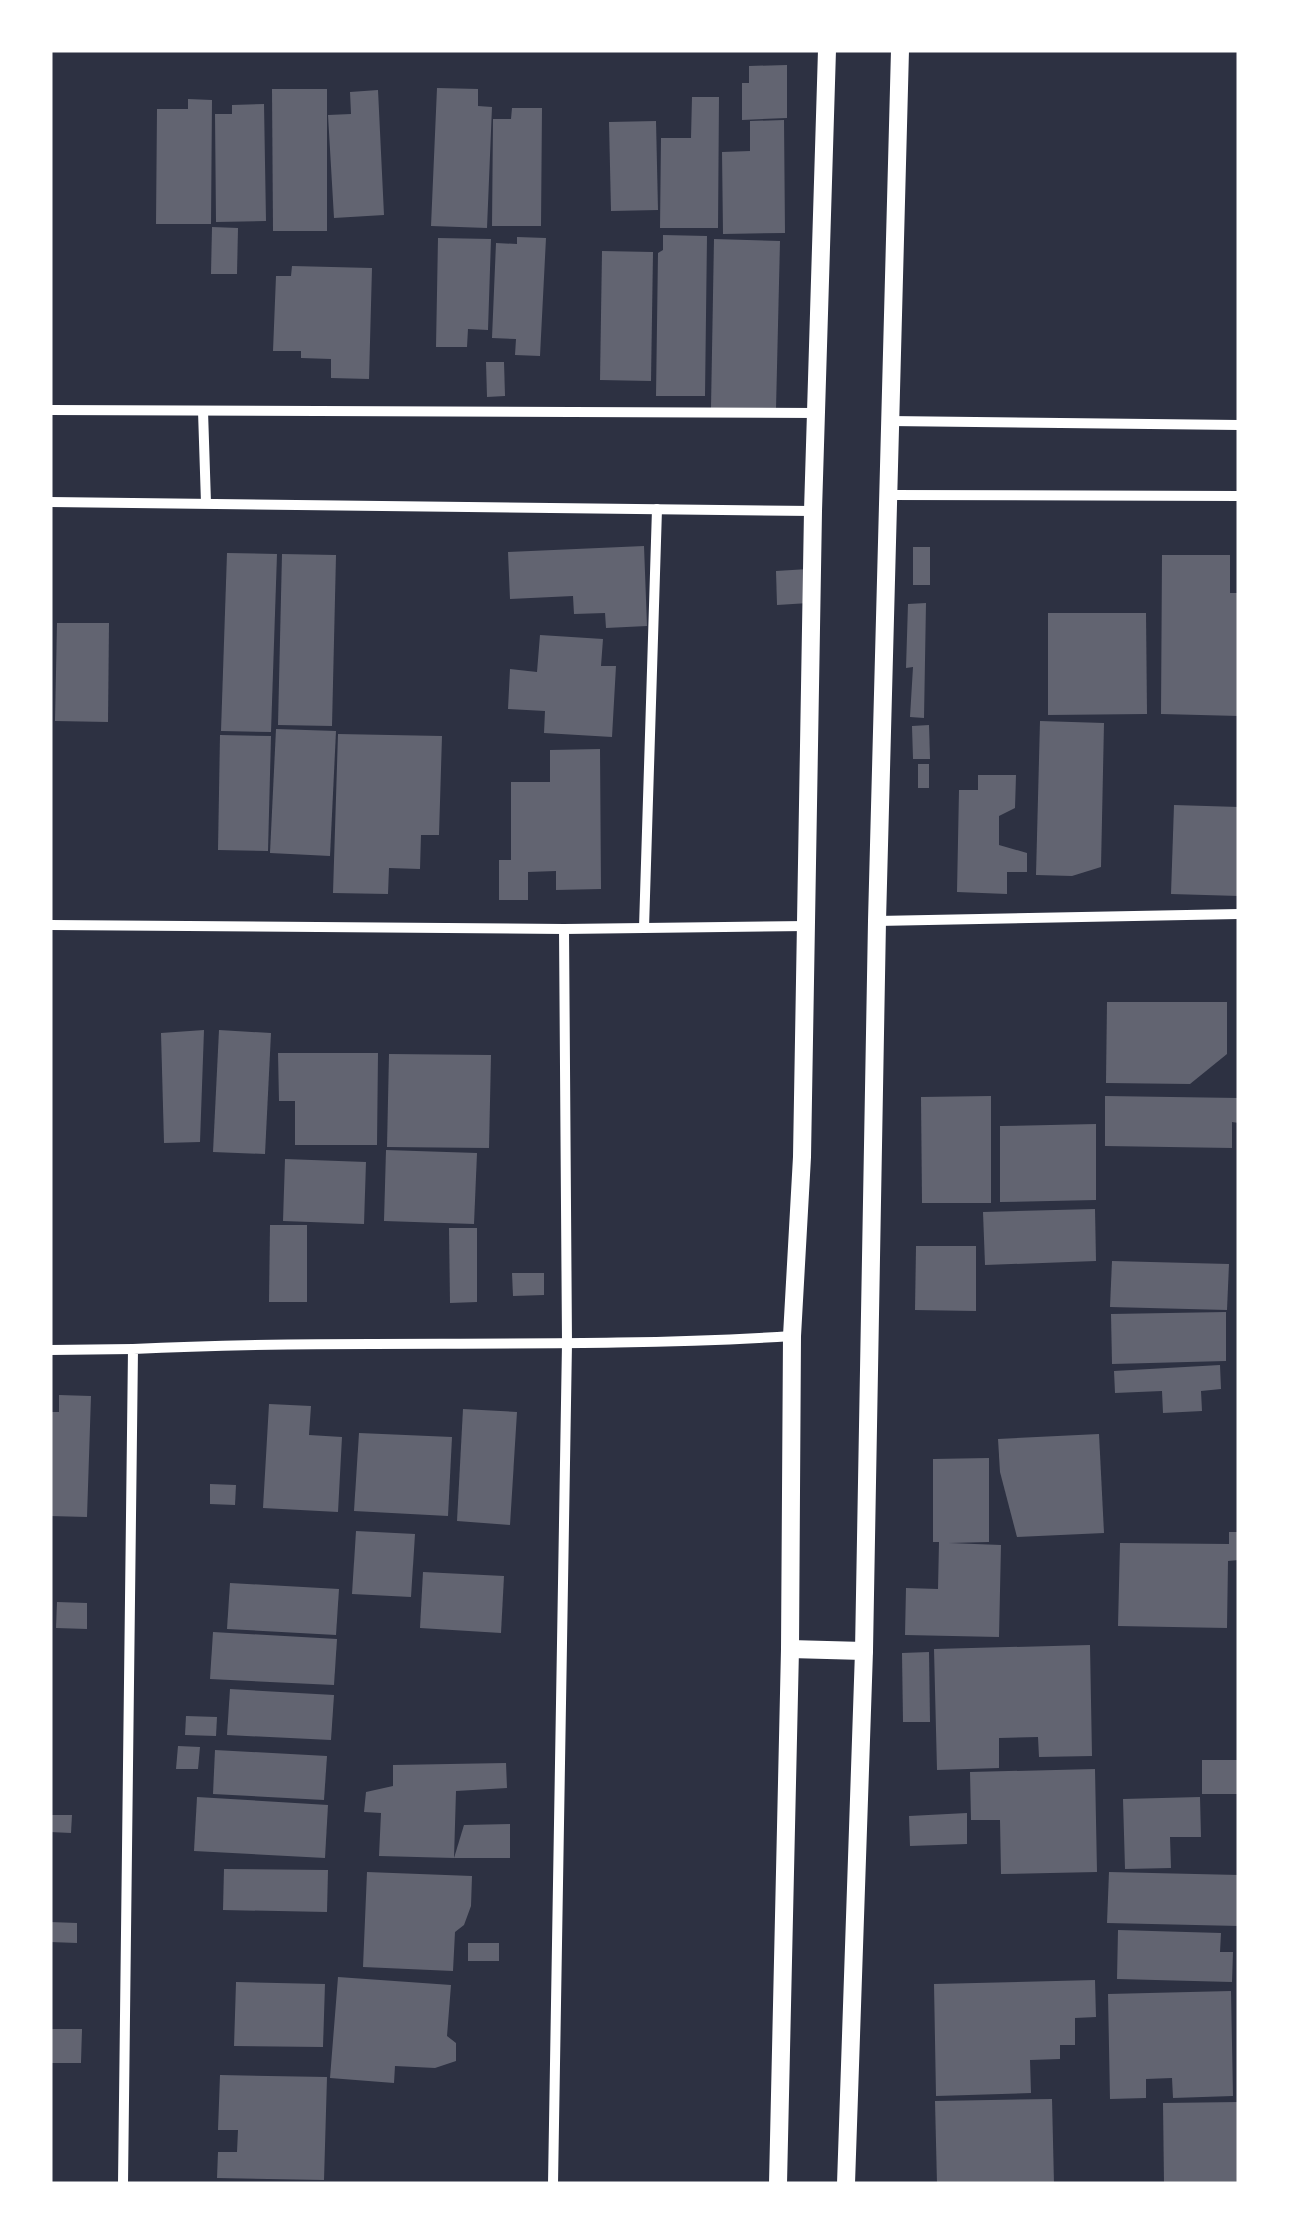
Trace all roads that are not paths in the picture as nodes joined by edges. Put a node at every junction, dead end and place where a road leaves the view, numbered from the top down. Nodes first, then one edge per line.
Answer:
1 (827, 50) edge
2 (900, 50) edge
3 (50, 410) edge
4 (203, 411) junction
5 (818, 414) junction
6 (889, 421) junction
7 (1239, 424) edge
8 (887, 494) junction
9 (1239, 496) edge
10 (50, 502) edge
11 (206, 503) junction
12 (657, 509) junction
13 (814, 511) junction
14 (1239, 914) edge
15 (877, 920) junction
16 (50, 925) edge
17 (807, 926) junction
18 (644, 928) junction
19 (564, 929) junction
20 (792, 1336) junction
21 (567, 1343) junction
22 (133, 1349) junction
23 (50, 1350) edge
24 (790, 1649) junction
25 (864, 1652) junction
26 (123, 2184) edge
27 (553, 2184) edge
28 (778, 2184) edge
29 (846, 2184) edge

1 - 5 street
2 - 6 street
3 - 4 street
4 - 5 street
4 - 11 street
5 - 13 street
6 - 7 street
6 - 8 street
8 - 9 street
8 - 15 street
10 - 11 street
11 - 12 street
12 - 13 street
12 - 18 street
13 - 17 street
14 - 15 street
15 - 25 street
16 - 19 street
17 - 18 street
17 - 20 street
18 - 19 street
19 - 21 street
20 - 21 street
20 - 24 street
21 - 22 street
21 - 27 street
22 - 23 street
22 - 26 street
24 - 25 street
24 - 28 street
25 - 29 street

